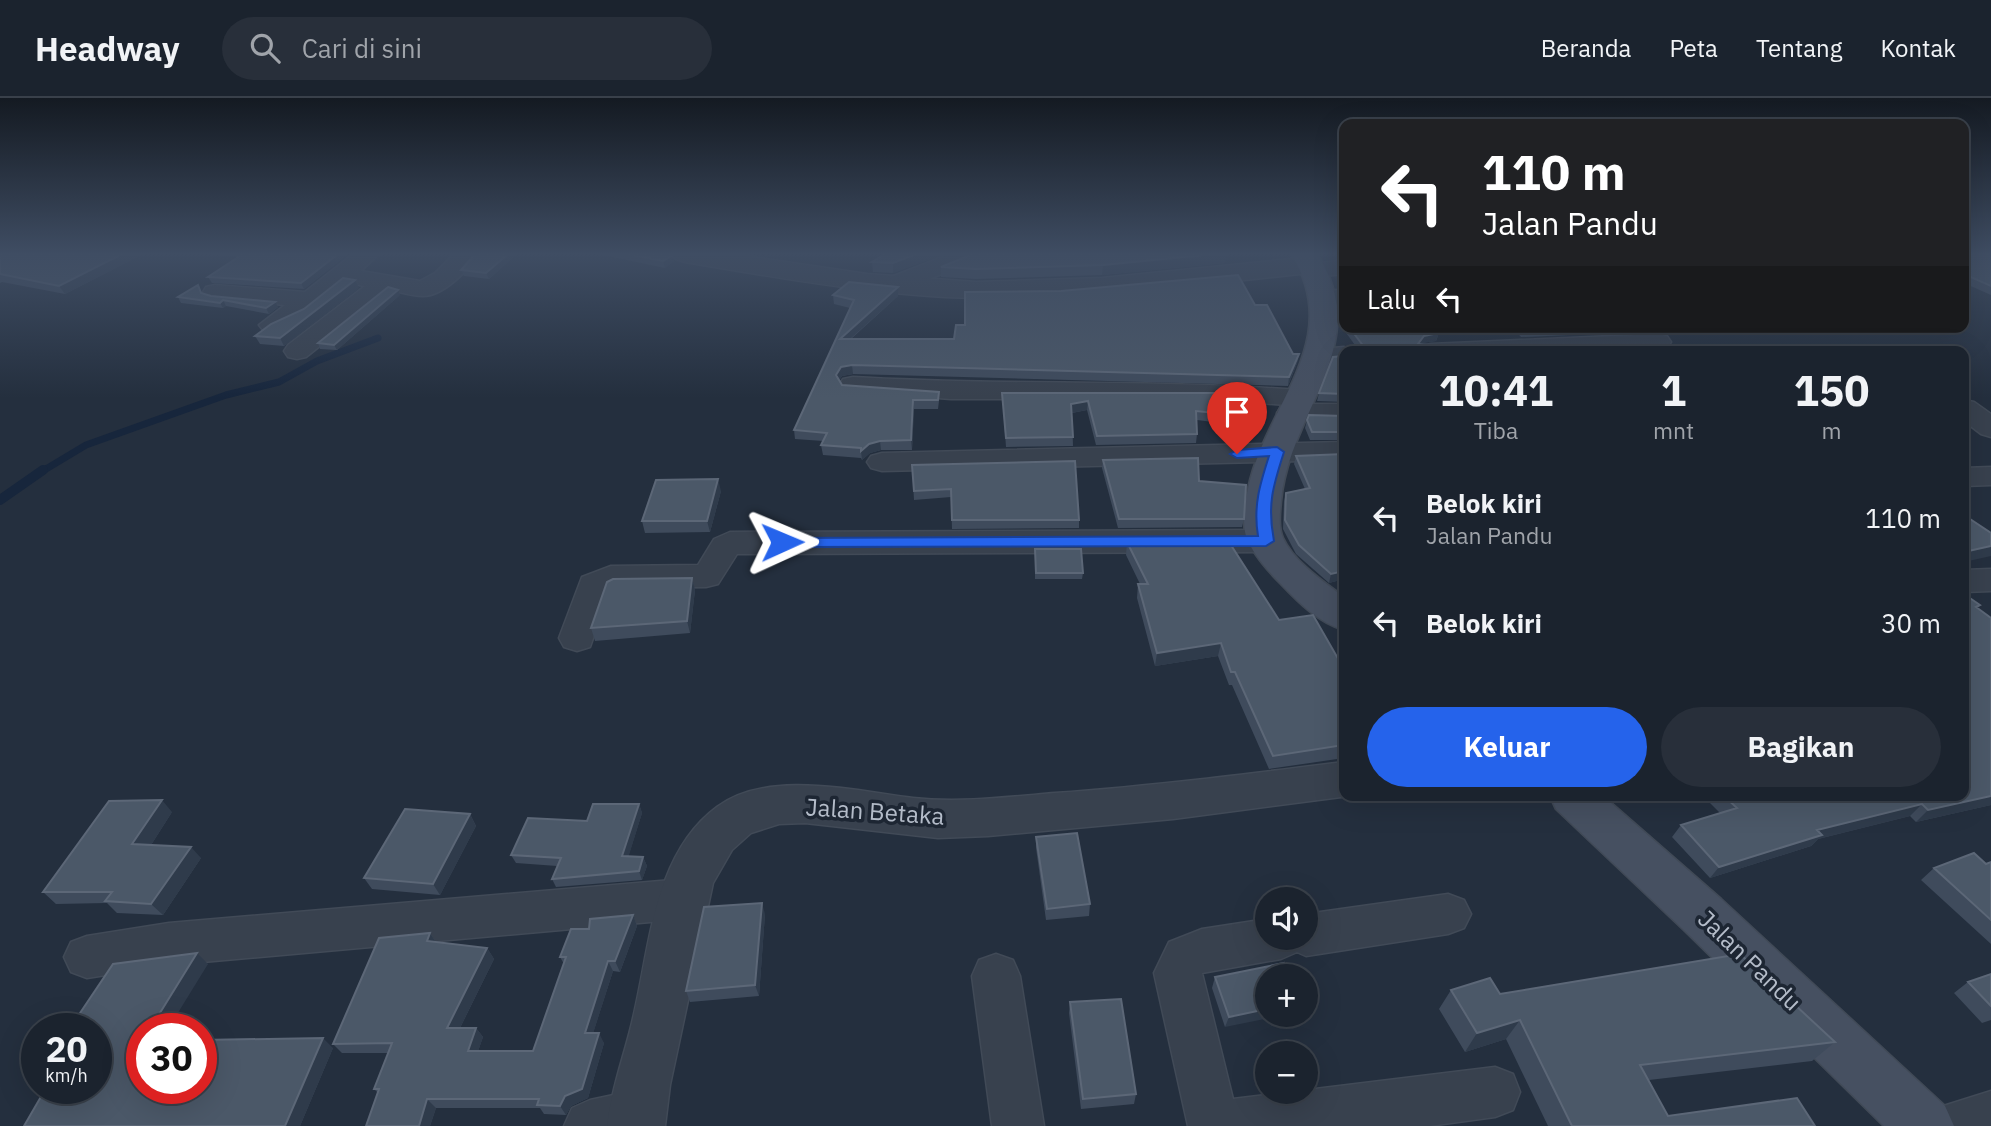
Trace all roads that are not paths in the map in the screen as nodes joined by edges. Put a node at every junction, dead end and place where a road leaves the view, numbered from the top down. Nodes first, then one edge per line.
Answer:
1 (307, 302) edge
2 (360, 302) edge
3 (1327, 302) edge
4 (272, 325) edge
5 (1658, 342) dead end
6 (1567, 346) edge
7 (298, 351) dead end
8 (1332, 356) edge
9 (853, 385) edge
10 (1295, 405) junction
11 (1339, 412) edge
12 (1969, 412) edge
13 (1991, 428) edge
14 (1339, 451) edge
15 (1277, 452) junction
16 (882, 462) dead end
17 (1991, 476) edge
18 (1969, 477) edge
19 (1266, 541) junction
20 (1991, 580) edge
21 (1969, 581) edge
22 (1338, 607) edge
23 (577, 638) dead end
24 (1339, 781) edge
25 (1578, 801) edge
26 (684, 899) junction
27 (1448, 914) dead end
28 (1318, 932) edge
29 (1255, 942) edge
30 (87, 957) dead end
31 (996, 976) dead end
32 (1495, 1092) dead end
33 (1991, 1116) edge
34 (621, 1123) edge
35 (1018, 1126) edge
36 (1214, 1126) edge
37 (1226, 1126) edge
38 (1925, 1126) edge
39 (1955, 1126) edge

1 - 4 street
2 - 7 street
3 - 8 main road
5 - 6 street
8 - 10 main road
9 - 10 street
10 - 11 street
10 - 15 main road
12 - 13 street
14 - 15 street
15 - 16 street
15 - 19 main road
17 - 18 street
19 - 22 main road
19 - 23 street
20 - 21 street
24 - 26 street, Jalan Betaka
25 - 38 main road, Jalan Pandu
26 - 30 street
26 - 34 street, Jalan Betaka
27 - 28 street
29 - 36 street
31 - 35 street
32 - 37 street
33 - 39 street

